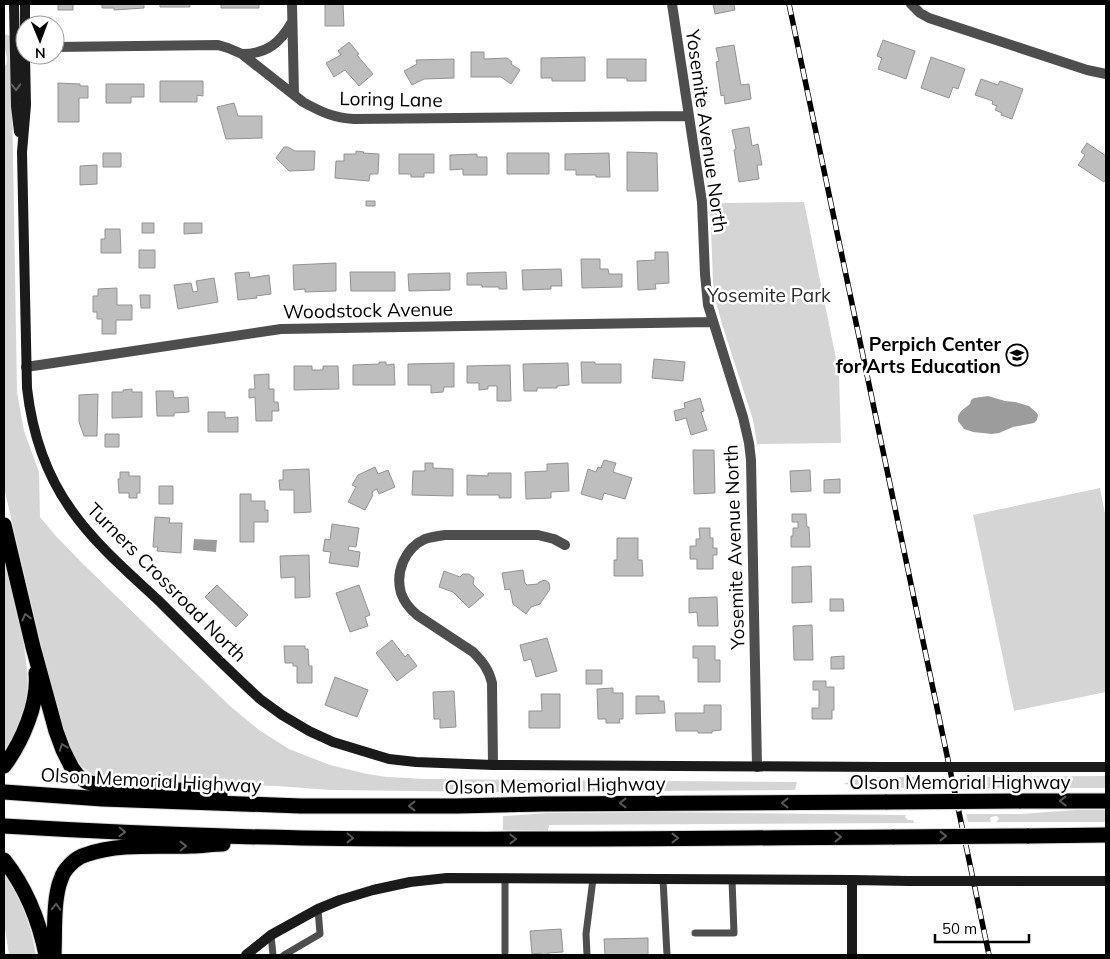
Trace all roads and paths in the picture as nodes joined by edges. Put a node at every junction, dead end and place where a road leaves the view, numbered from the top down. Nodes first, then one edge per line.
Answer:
1 (292, 4) edge
2 (672, 4) edge
3 (911, 4) edge
4 (293, 22) junction
5 (65, 47) edge
6 (242, 54) junction
7 (19, 65) edge
8 (25, 65) edge
9 (1106, 74) edge
10 (294, 94) junction
11 (688, 116) junction
12 (22, 152) junction
13 (713, 322) junction
14 (26, 367) junction
15 (4, 525) edge
16 (565, 544) dead end
17 (33, 646) junction
18 (493, 765) junction
19 (4, 766) edge
20 (757, 767) junction
21 (1106, 767) edge
22 (4, 792) edge
23 (102, 799) junction
24 (1106, 801) edge
25 (4, 803) edge
26 (300, 806) junction
27 (4, 815) edge
28 (4, 826) edge
29 (101, 832) junction
30 (1106, 835) edge
31 (302, 838) junction
32 (4, 860) edge
33 (506, 879) junction
34 (663, 879) junction
35 (593, 880) junction
36 (732, 880) junction
37 (852, 880) junction
38 (1106, 881) edge
39 (318, 909) junction
40 (695, 933) dead end
41 (271, 935) junction
42 (505, 952) dead end
43 (46, 955) edge
44 (54, 955) edge
45 (246, 955) edge
46 (272, 955) edge
47 (284, 955) edge
48 (587, 955) edge
49 (667, 955) edge
50 (852, 955) edge

1 - 4 street
2 - 11 street, Yosemite Avenue North
3 - 9 street
4 - 6 street
4 - 10 street
5 - 6 street, Loring Lane
6 - 10 street, Loring Lane
7 -> 12 street, Turners Crossroad North
8 - 12 street, Turners Crossroad North
10 - 11 street, Loring Lane
11 - 13 street, Yosemite Avenue North
12 - 14 street, Turners Crossroad North
13 - 14 street, Woodstock Avenue
13 - 20 street, Yosemite Avenue North
14 - 18 street, Turners Crossroad North
17 -> 15 highway
16 - 18 street
17 - 19 highway
26 -> 17 highway
18 - 20 street, Turners Crossroad North
20 - 21 street, Turners Crossroad North, bridge
22 - 23 highway, Olson Memorial Highway
23 - 25 highway
23 - 26 highway, Olson Memorial Highway
24 -> 26 highway, Olson Memorial Highway, bridge
27 - 29 highway
28 - 29 highway
29 -> 31 highway
31 -> 30 highway, bridge
44 -> 31 highway
32 - 43 highway
33 - 35 street
33 - 39 street
33 - 42 lane
34 - 35 street
34 - 36 street
34 - 49 lane
35 - 48 lane
36 - 37 street
36 - 40 lane
37 - 38 street, bridge
37 - 50 street
39 - 41 street
39 - 47 lane
41 - 45 street
41 - 46 lane

